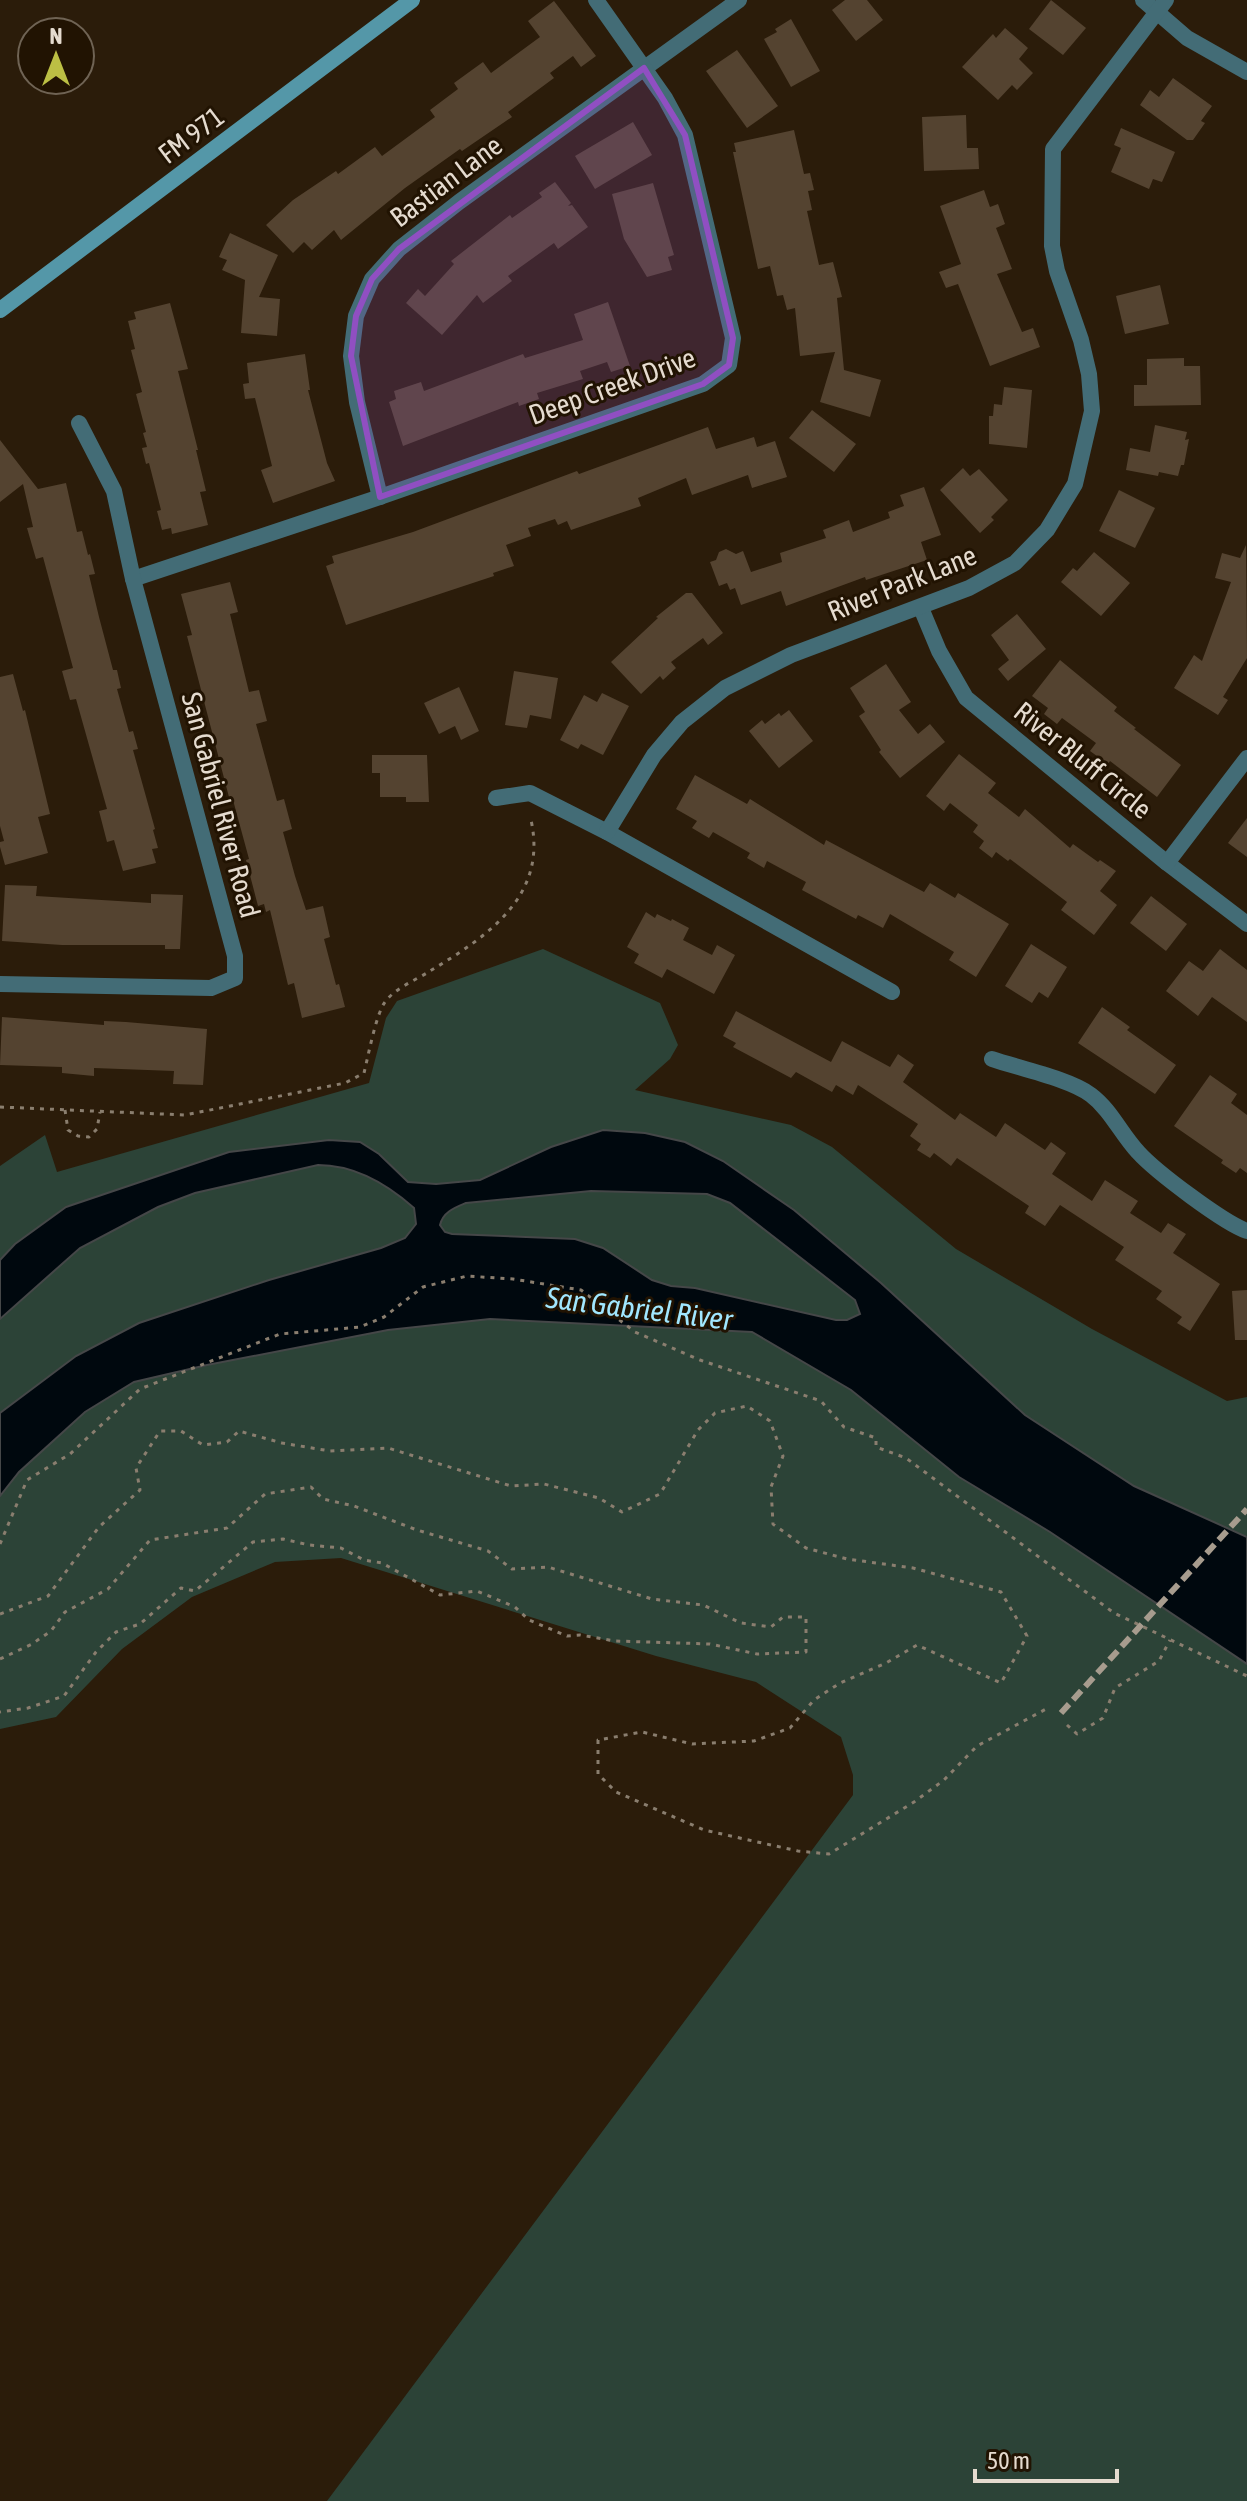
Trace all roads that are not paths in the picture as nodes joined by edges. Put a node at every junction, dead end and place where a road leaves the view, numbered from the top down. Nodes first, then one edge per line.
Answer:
1 (412, 0) edge
2 (596, 0) edge
3 (739, 0) edge
4 (1155, 4) edge
5 (644, 68) junction
6 (1247, 72) edge
7 (0, 310) edge
8 (79, 423) dead end
9 (380, 497) junction
10 (133, 579) junction
11 (921, 608) junction
12 (1247, 758) edge
13 (496, 798) dead end
14 (607, 832) junction
15 (1167, 863) junction
16 (1247, 924) edge
17 (0, 984) edge
18 (892, 992) dead end
19 (992, 1059) dead end
20 (1247, 1231) edge

1 - 7 main road, FM 971 / FM 971
2 - 5 street, Deep Creek Drive
3 - 5 street, Bastian Lane
4 - 6 street
4 - 11 street, River Park Lane
5 - 9 street, Bastian Lane
5 - 9 street, Deep Creek Drive
8 - 10 street, San Gabriel River Road
9 - 10 street, Deep Creek Drive
10 - 17 street, San Gabriel River Road
11 - 14 street, River Park Lane
11 - 15 street, River Bluff Circle
12 - 15 street
13 - 14 street
14 - 18 street
15 - 16 street, River Bluff Circle
19 - 20 street

